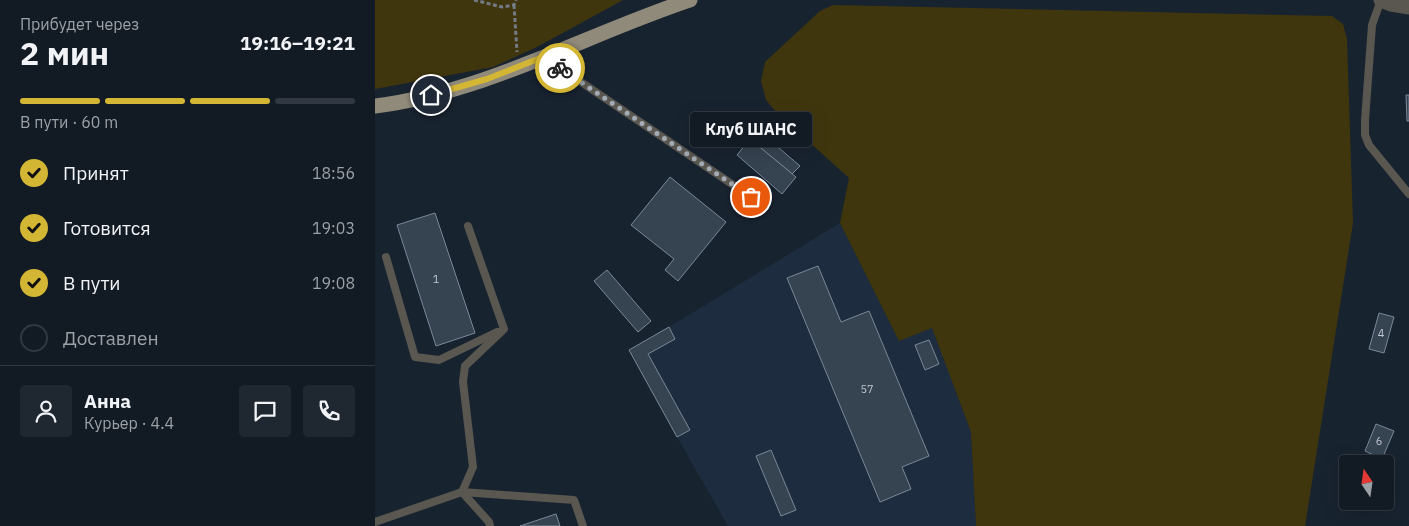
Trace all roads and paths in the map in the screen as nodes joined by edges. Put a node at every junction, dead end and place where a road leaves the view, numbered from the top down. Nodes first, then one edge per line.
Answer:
1 (475, 0) edge
2 (516, 0) edge
3 (690, 0) edge
4 (1381, 0) edge
5 (672, 3) edge
6 (514, 5) junction
7 (1409, 7) edge
8 (543, 57) junction
9 (517, 67) junction
10 (375, 106) edge
11 (1409, 194) edge
12 (751, 197) dead end
13 (468, 226) dead end
14 (386, 257) dead end
15 (504, 329) junction
16 (462, 492) junction
17 (375, 522) edge
18 (490, 526) edge
19 (583, 526) edge

1 - 6 path
2 - 6 path
3 - 5 main road
4 - 7 street
4 - 11 lane
5 - 8 main road
6 - 9 path
8 - 9 main road
8 - 12 lane
9 - 10 main road
13 - 15 lane
14 - 15 lane
15 - 16 lane
16 - 17 lane
16 - 18 lane
16 - 19 lane

